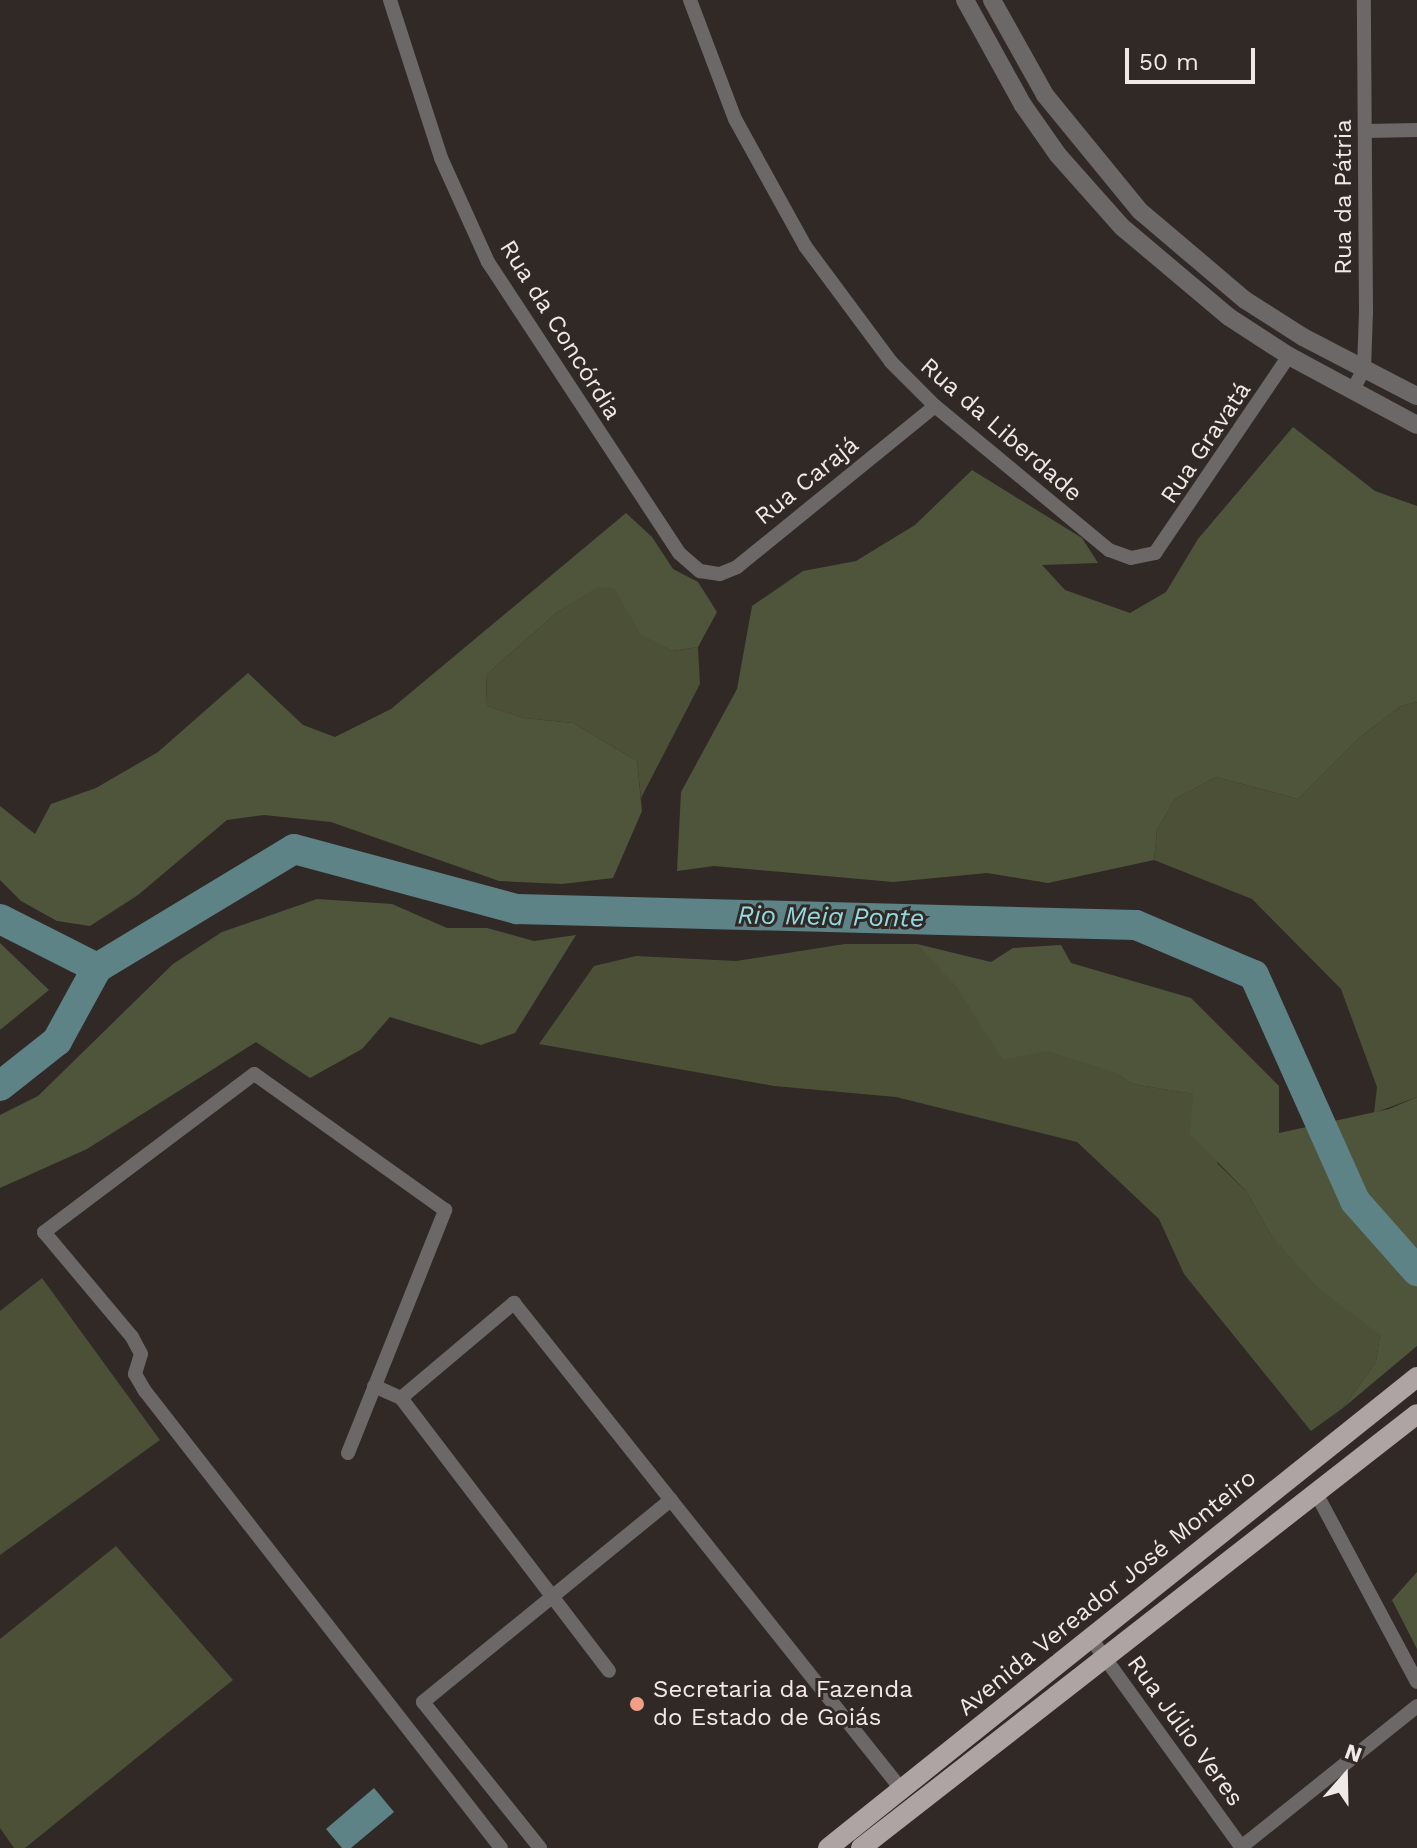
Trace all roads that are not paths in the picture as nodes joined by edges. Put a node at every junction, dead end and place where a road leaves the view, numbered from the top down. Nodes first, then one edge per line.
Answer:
1 (390, 0) edge
2 (690, 0) edge
3 (965, 0) edge
4 (992, 0) edge
5 (1364, 0) edge
6 (1417, 130) edge
7 (1366, 131) junction
8 (1289, 356) junction
9 (1364, 369) junction
10 (1352, 391) junction
11 (1417, 396) edge
12 (935, 406) junction
13 (1417, 425) edge
14 (1155, 553) joint
15 (700, 571) joint
16 (1417, 1377) edge
17 (374, 1386) junction
18 (401, 1398) junction
19 (1417, 1414) edge
20 (348, 1453) dead end
21 (1316, 1493) junction
22 (671, 1500) junction
23 (552, 1597) junction
24 (1092, 1640) junction
25 (1104, 1658) junction
26 (609, 1671) dead end
27 (1417, 1682) edge
28 (1417, 1706) edge
29 (902, 1790) junction
30 (501, 1848) edge
31 (540, 1848) edge
32 (828, 1848) edge
33 (861, 1848) edge
34 (1241, 1848) edge

1 - 15 street, Rua da Concórdia
2 - 12 street, Rua da Liberdade
3 - 8 street
4 - 9 street
5 - 7 street, Rua da Pátria
6 - 7 street
7 - 9 street, Rua da Pátria
8 - 10 street
8 - 14 street, Rua Gravatá
9 - 10 street, Rua da Pátria
9 - 11 street
10 - 13 street
12 - 14 street, Rua da Liberdade
12 - 15 street, Rua Carajá
16 - 24 main road, Avenida Vereador José Monteiro
17 - 18 street
17 - 20 street
17 - 30 street
18 - 22 street
18 - 23 street
19 - 21 main road, Avenida Vereador José Monteiro
21 - 25 main road, Avenida Vereador José Monteiro
21 - 27 street
22 - 23 street
22 - 29 street
23 - 26 street
23 - 31 street
24 - 25 street, Rua Júlio Veres
24 - 29 main road, Avenida Vereador José Monteiro
25 - 33 main road, Avenida Vereador José Monteiro
25 - 34 street, Rua Júlio Veres
28 - 34 street
29 - 32 main road, Avenida Vereador José Monteiro

